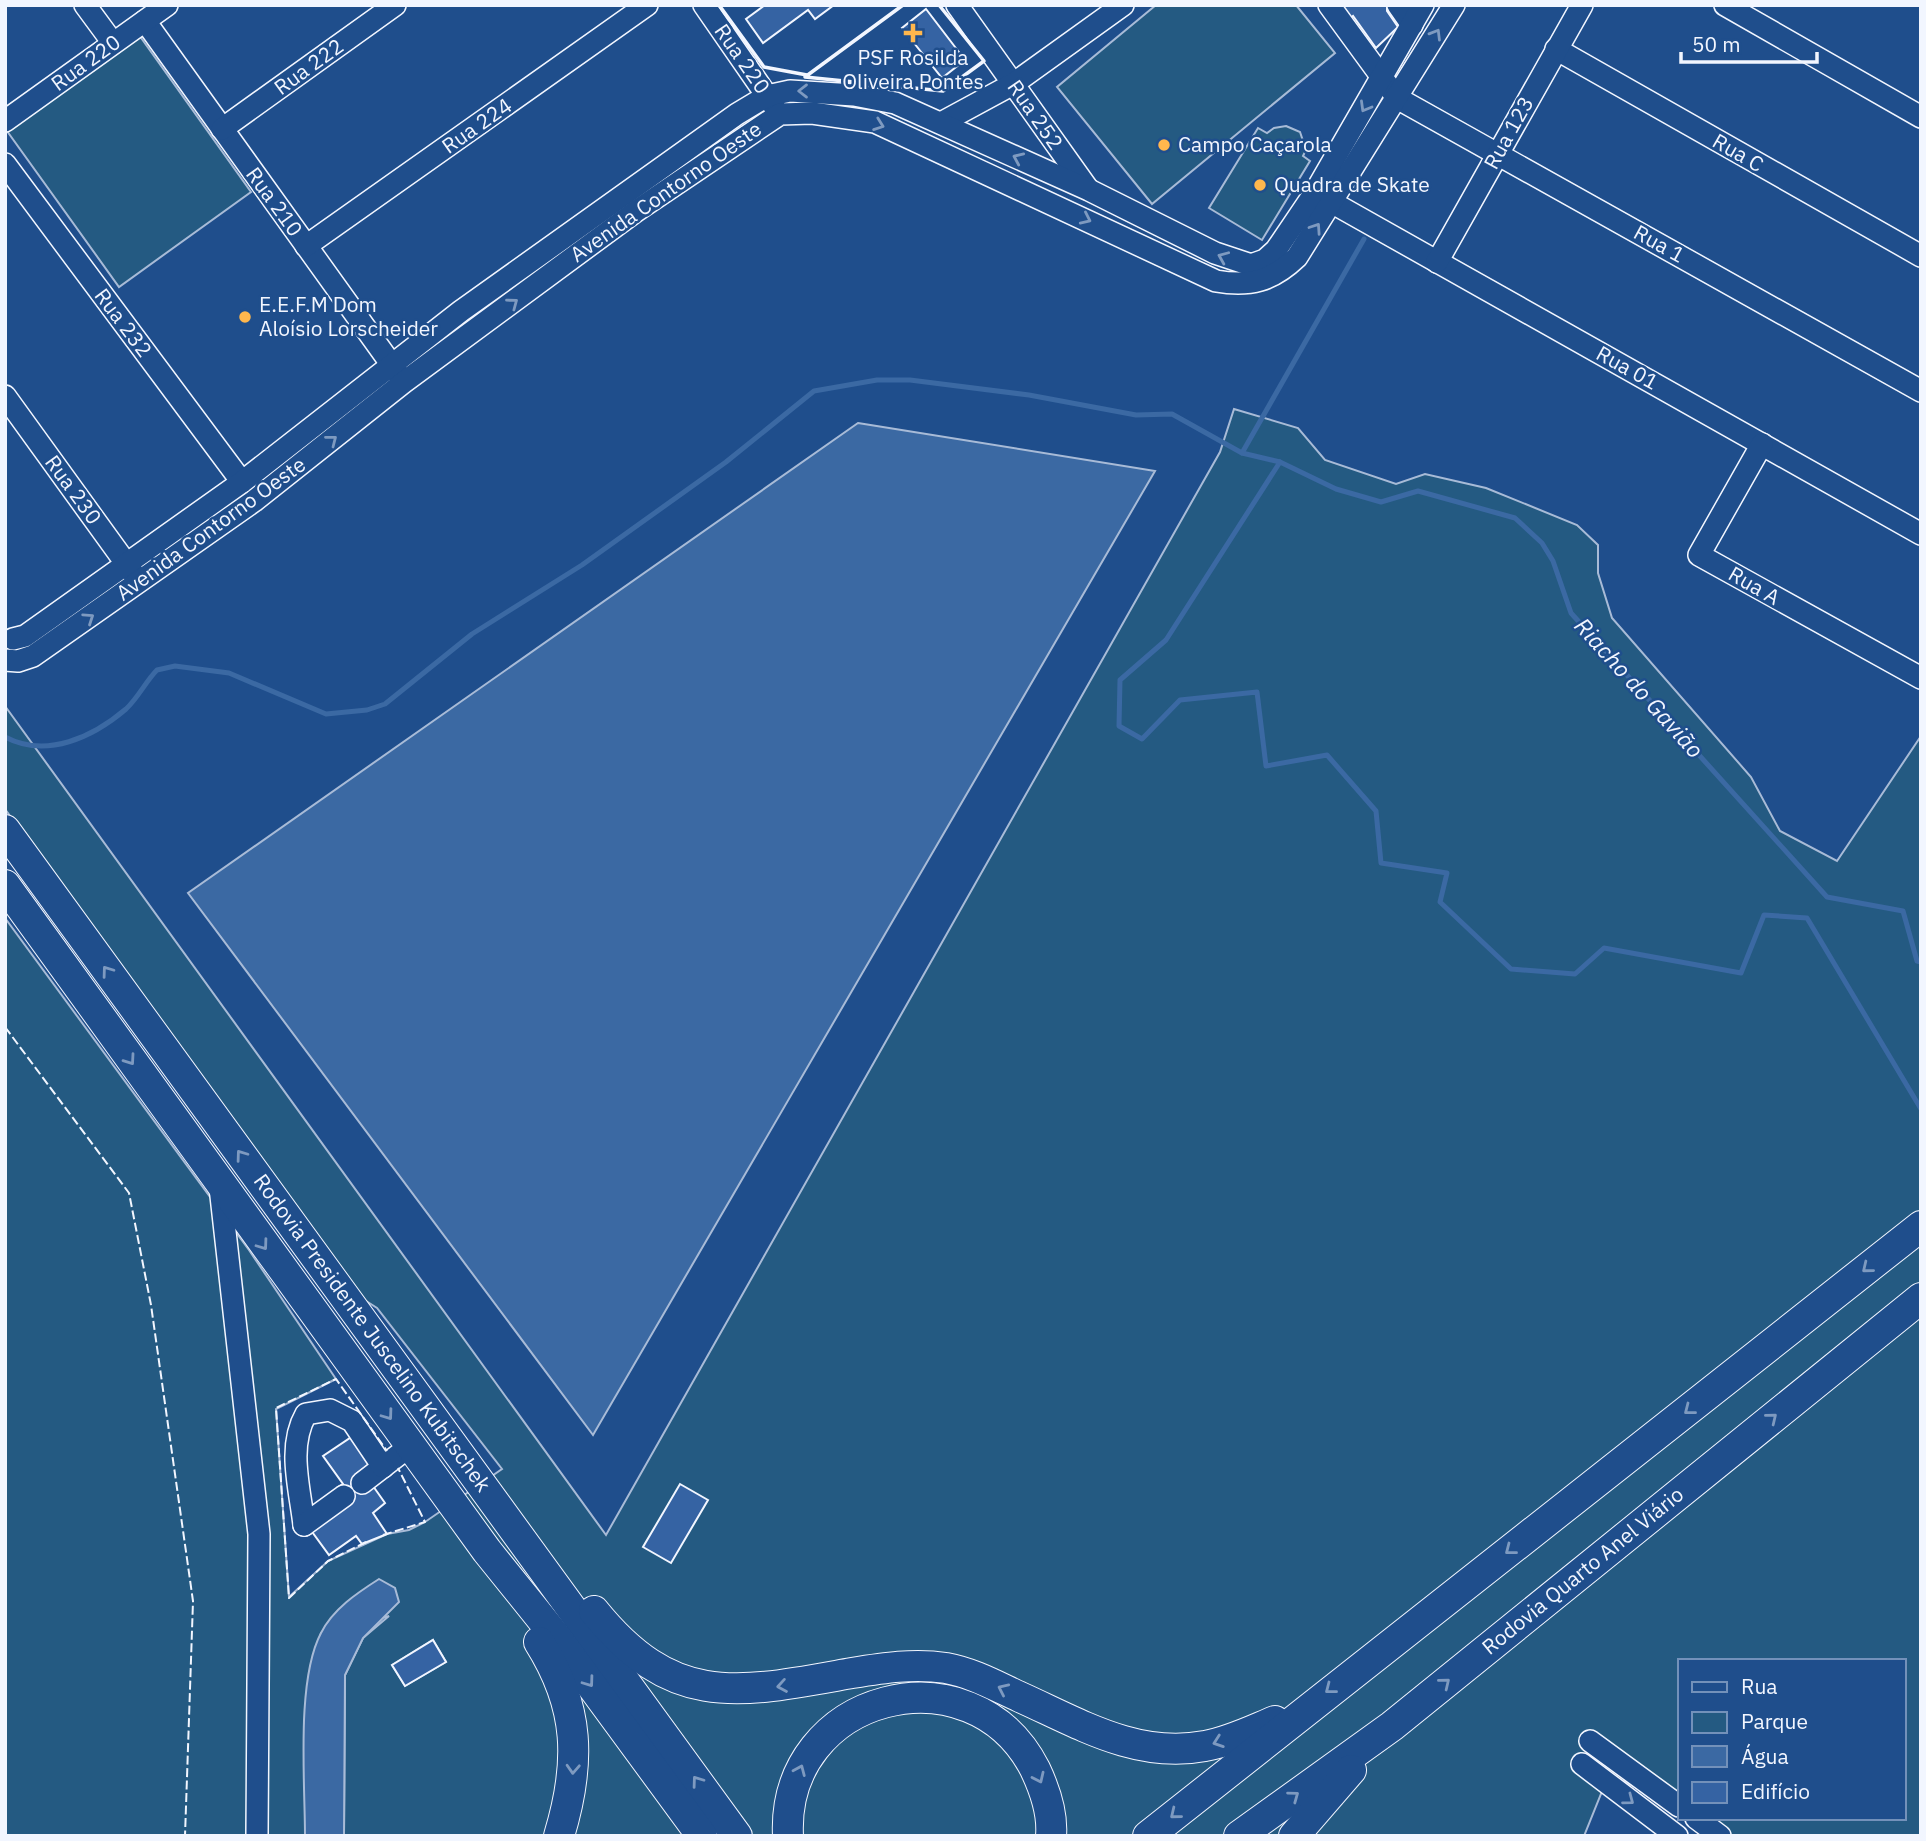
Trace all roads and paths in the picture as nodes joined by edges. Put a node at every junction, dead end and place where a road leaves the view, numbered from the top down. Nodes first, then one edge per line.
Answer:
1 (85, 5) edge
2 (167, 5) edge
3 (395, 5) edge
4 (647, 5) edge
5 (704, 5) edge
6 (957, 5) edge
7 (1123, 5) edge
8 (1329, 5) edge
9 (1398, 5) edge
10 (1423, 5) edge
11 (1454, 5) edge
12 (1582, 5) edge
13 (1725, 5) edge
14 (145, 21) junction
15 (1412, 25) junction
16 (113, 44) junction
17 (1556, 50) junction
18 (1382, 78) junction
19 (1013, 83) junction
20 (767, 96) junction
21 (1397, 98) junction
22 (780, 114) junction
23 (1921, 117) edge
24 (5, 121) edge
25 (941, 124) junction
26 (222, 129) junction
27 (1497, 154) junction
28 (5, 164) edge
29 (1089, 190) junction
30 (1333, 203) junction
31 (306, 246) junction
32 (1921, 256) edge
33 (1437, 262) junction
34 (1268, 269) junction
35 (391, 363) junction
36 (404, 382) junction
37 (1921, 391) edge
38 (5, 396) edge
39 (1762, 444) junction
40 (242, 482) junction
41 (1921, 534) edge
42 (127, 564) junction
43 (141, 583) junction
44 (8, 642) edge
45 (5, 660) edge
46 (1920, 679) edge
47 (5, 830) edge
48 (5, 885) edge
49 (220, 1186) junction
50 (1921, 1226) edge
51 (1921, 1298) edge
52 (410, 1446) junction
53 (383, 1467) junction
54 (362, 1483) dead end
55 (344, 1496) dead end
56 (487, 1551) junction
57 (536, 1558) junction
58 (1305, 1709) junction
59 (1392, 1726) junction
60 (1590, 1741) dead end
61 (1582, 1764) dead end
62 (1678, 1805) edge
63 (1699, 1820) edge
64 (257, 1836) edge
65 (559, 1836) edge
66 (702, 1836) edge
67 (737, 1836) edge
68 (788, 1836) edge
69 (1051, 1836) edge
70 (1148, 1836) edge
71 (1238, 1836) edge
72 (1294, 1836) edge
73 (1677, 1836) edge
74 (1720, 1836) edge

1 - 16 street
2 - 14 street, Rua 220
3 - 26 street, Rua 222
4 - 31 street, Rua 224
5 - 20 street, Rua 220
6 - 19 street, Rua 252
7 - 19 street
8 - 18 street
9 - 15 street
10 - 15 street
21 -> 11 street
12 - 17 street, Rua 123
13 - 23 street
14 - 16 street, Rua 220
14 - 26 street, Rua 210
15 - 18 street
16 - 24 street, Rua 220
17 - 27 street, Rua 123
17 - 32 street, Rua C
18 - 21 street
18 -> 34 street
19 - 25 street
19 - 29 street, Rua 252
20 - 22 street, Rua 220
25 -> 20 street, Avenida Contorno Oeste
20 - 35 street, Avenida Contorno Oeste
21 - 27 street, Rua 1
21 - 30 street
22 -> 34 street, Avenida Contorno Oeste
36 -> 22 street, Avenida Contorno Oeste
29 -> 25 street, Avenida Contorno Oeste
26 - 31 street, Rua 210
27 - 33 street, Rua 123
27 - 37 street, Rua 1
28 - 40 street, Rua 232
34 -> 29 street, Avenida Contorno Oeste
30 - 33 street, Rua 01
34 -> 30 street
31 - 35 street, Rua 210
33 - 39 street, Rua 01
35 - 36 street, Rua 210
35 - 40 street, Avenida Contorno Oeste
43 -> 36 street, Avenida Contorno Oeste
38 - 42 street, Rua 230
39 - 41 street, Rua 01
39 - 46 street, Rua A
40 - 42 street, Avenida Contorno Oeste
42 - 43 street, Rua 230
42 - 44 street, Avenida Contorno Oeste
45 -> 43 street, Avenida Contorno Oeste
57 -> 47 highway, Rodovia Presidente Juscelino Kubitschek
48 -> 49 highway, Rodovia Presidente Juscelino Kubitschek
49 -> 52 highway, Rodovia Presidente Juscelino Kubitschek
49 - 64 street
50 -> 58 highway
59 -> 51 highway, Rodovia Quarto Anel Viário
52 - 53 street
52 - 56 highway, Rodovia Presidente Juscelino Kubitschek
53 - 54 street
53 - 55 street
56 -> 65 highway
56 -> 66 highway, Rodovia Presidente Juscelino Kubitschek
58 -> 57 highway
67 -> 57 highway, Rodovia Presidente Juscelino Kubitschek
58 -> 70 highway
71 -> 59 highway, Rodovia Quarto Anel Viário
59 - 72 highway
60 - 62 street
61 -> 73 street
63 - 74 street
68 -> 69 highway

